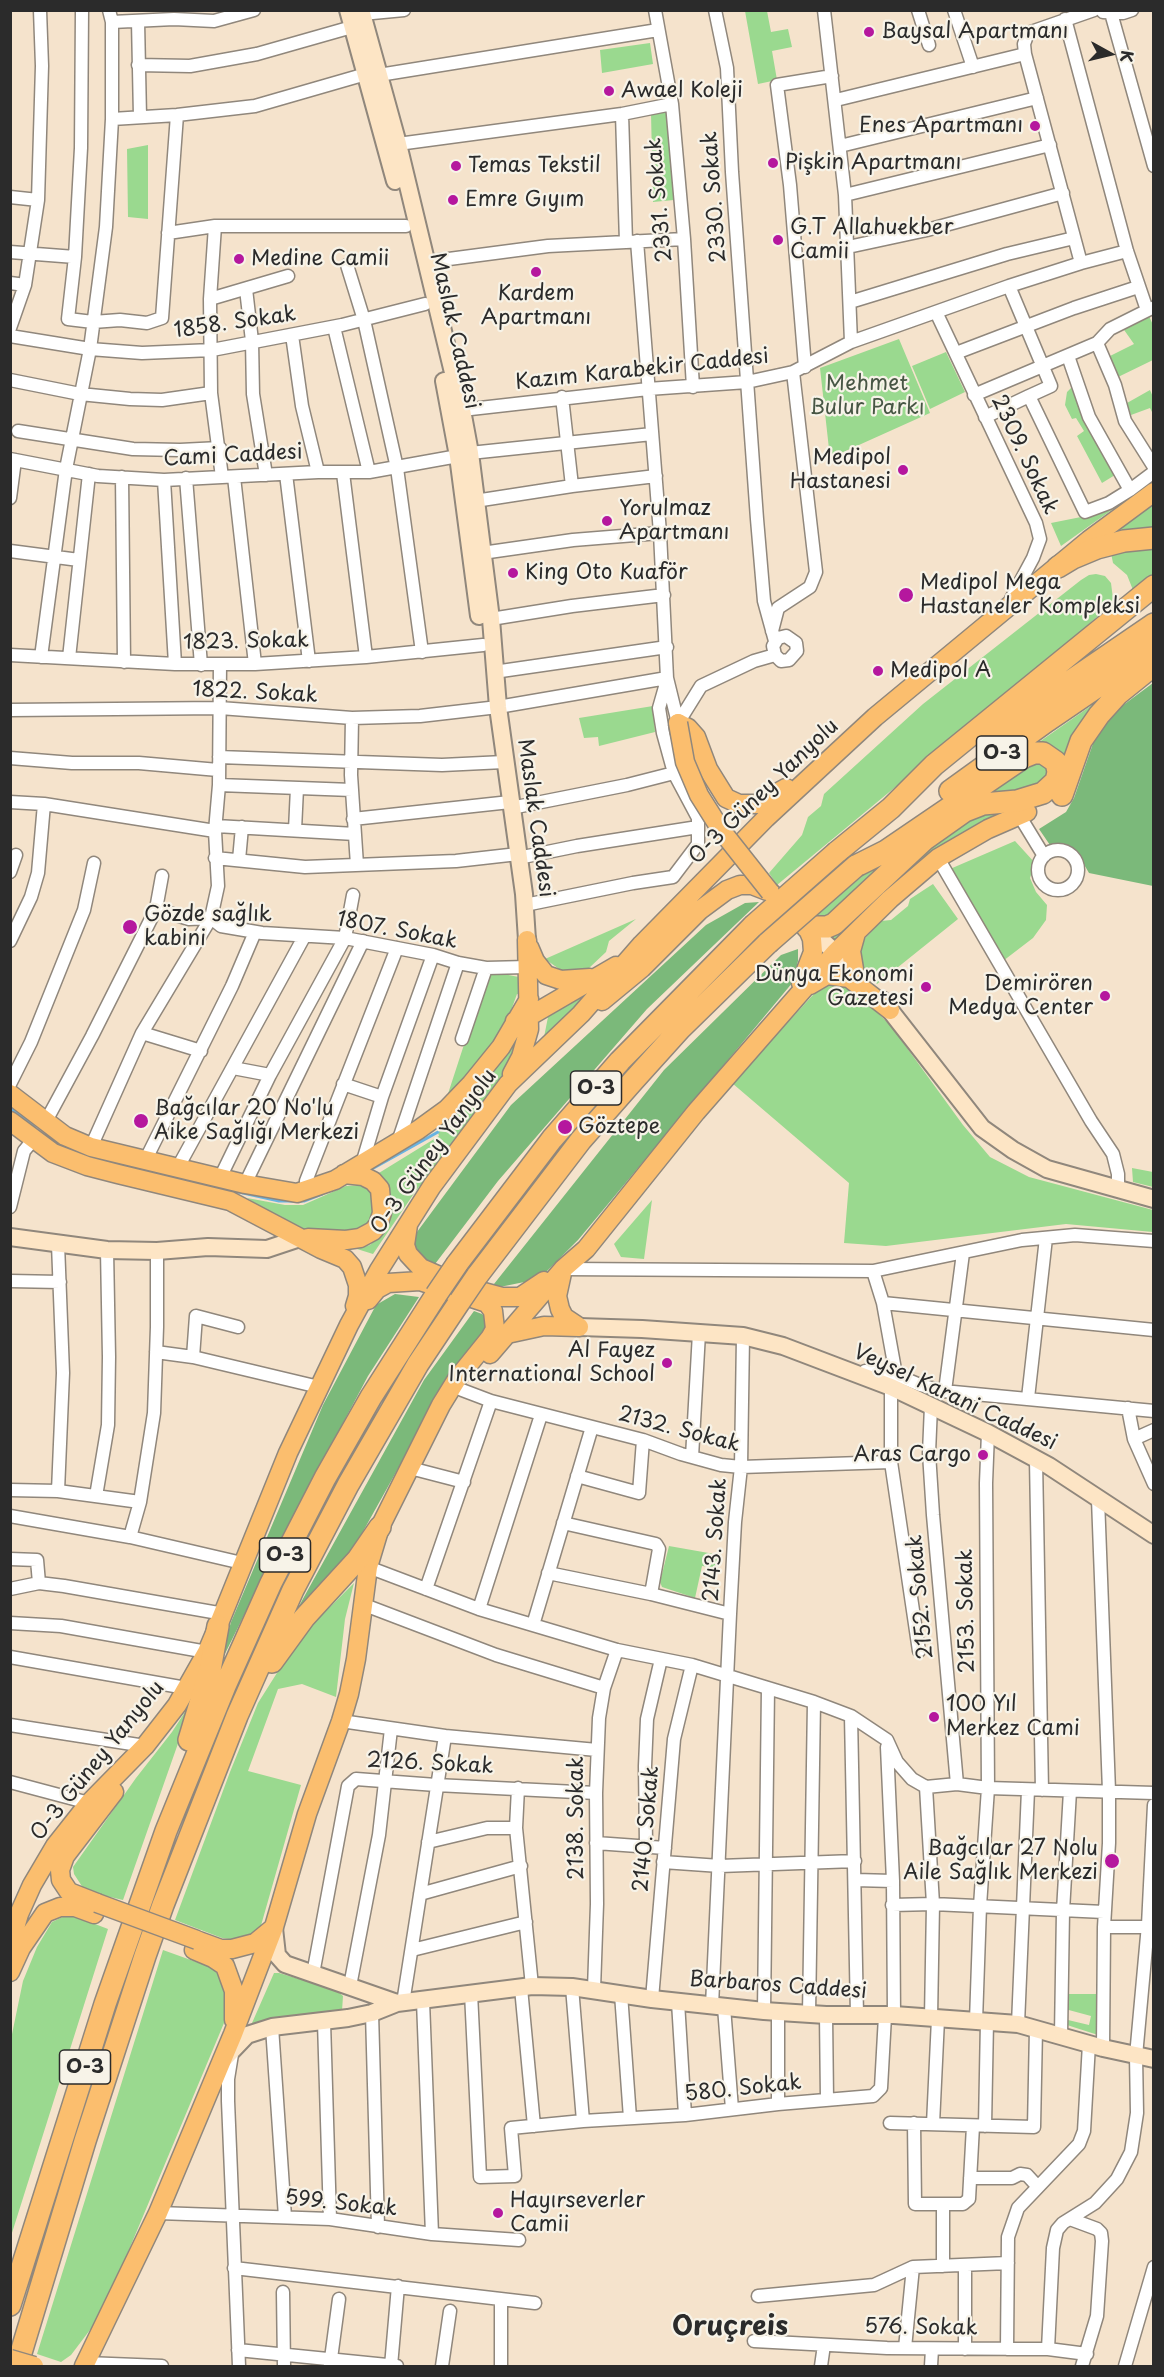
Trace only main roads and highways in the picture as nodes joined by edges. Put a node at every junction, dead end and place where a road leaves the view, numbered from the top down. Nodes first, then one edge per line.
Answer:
1 (356, 16) edge
2 (372, 75) junction
3 (464, 454) junction
4 (1154, 492) edge
5 (1154, 538) edge
6 (1058, 567) junction
7 (1154, 585) edge
8 (1154, 624) edge
9 (1154, 648) edge
10 (1154, 665) edge
11 (494, 669) junction
12 (842, 748) junction
13 (891, 808) junction
14 (1023, 814) joint
15 (856, 866) junction
16 (770, 892) junction
17 (807, 927) junction
18 (857, 932) junction
19 (527, 940) junction
20 (642, 944) junction
21 (835, 953) junction
22 (854, 969) junction
23 (594, 978) junction
24 (799, 994) junction
25 (785, 1008) junction
26 (890, 1010) junction
27 (525, 1012) junction
28 (581, 1014) junction
29 (508, 1084) junction
30 (10, 1094) edge
31 (10, 1121) edge
32 (344, 1174) junction
33 (1154, 1199) edge
34 (414, 1211) junction
35 (10, 1238) edge
36 (300, 1238) junction
37 (563, 1269) junction
38 (349, 1325) junction
39 (579, 1328) junction
40 (507, 1334) junction
41 (410, 1468) junction
42 (380, 1527) junction
43 (1154, 1535) edge
44 (221, 1620) junction
45 (237, 1716) junction
46 (145, 1746) junction
47 (166, 1831) junction
48 (96, 1908) junction
49 (274, 1927) junction
50 (10, 1945) edge
51 (196, 1945) junction
52 (10, 1972) edge
53 (350, 1986) junction
54 (400, 2003) junction
55 (348, 2018) junction
56 (233, 2041) junction
57 (1154, 2059) edge
58 (10, 2305) edge
59 (10, 2359) edge
60 (81, 2365) edge
61 (16, 2367) edge
62 (34, 2367) edge

1 - 2 main road, Maslak Caddesi
2 - 3 main road, Maslak Caddesi
2 - 3 main road, Maslak Caddesi
3 - 11 main road, Maslak Caddesi
3 - 11 main road, Maslak Caddesi
4 - 6 main road, O-3 Güney Yanyolu
5 - 6 highway
6 - 12 main road, O-3 Güney Yanyolu
7 - 13 highway
8 - 13 highway, O-3
9 - 15 highway, O-3
10 - 14 highway
11 - 19 main road, Maslak Caddesi
12 - 16 main road, bridge
12 - 20 main road, O-3 Güney Yanyolu
13 - 47 highway, O-3, bridge
14 - 18 main road
15 - 17 highway
15 - 45 highway, O-3, bridge
16 - 17 main road
16 - 28 main road
17 - 21 main road
17 - 25 main road
18 - 21 main road
18 - 22 main road
19 - 23 main road
19 - 27 main road
20 - 23 main road
20 - 28 main road, O-3 Güney Yanyolu
21 - 22 main road
21 - 24 main road
22 - 26 main road
23 - 27 main road
24 - 25 main road
24 - 26 main road
25 - 37 main road
26 - 33 main road
27 - 29 main road
27 - 32 main road
28 - 29 main road, O-3 Güney Yanyolu
29 - 34 main road, O-3 Güney Yanyolu
30 - 32 main road
31 - 36 main road
32 - 36 main road
34 - 37 main road
34 - 38 main road, O-3 Güney Yanyolu
35 - 36 main road
36 - 38 main road
37 - 39 main road
37 - 40 main road
38 - 41 main road
38 - 44 main road, O-3 Güney Yanyolu
39 - 40 main road
39 - 43 main road, Veysel Karani Caddesi
40 - 41 main road
41 - 42 main road
42 - 45 highway
42 - 49 main road
44 - 46 main road, O-3 Güney Yanyolu
44 - 47 highway
45 - 61 highway, O-3
46 - 48 main road
46 - 50 main road, O-3 Güney Yanyolu
47 - 58 highway, O-3
48 - 51 main road, bridge
48 - 52 main road
49 - 51 main road
49 - 53 main road, Barbaros Caddesi
49 - 56 main road
51 - 56 main road
53 - 54 main road, Barbaros Caddesi
53 - 55 main road
54 - 55 main road, Barbaros Caddesi
54 - 57 main road, Barbaros Caddesi
55 - 56 main road, Barbaros Caddesi
56 - 60 main road
59 - 62 main road, bridge

